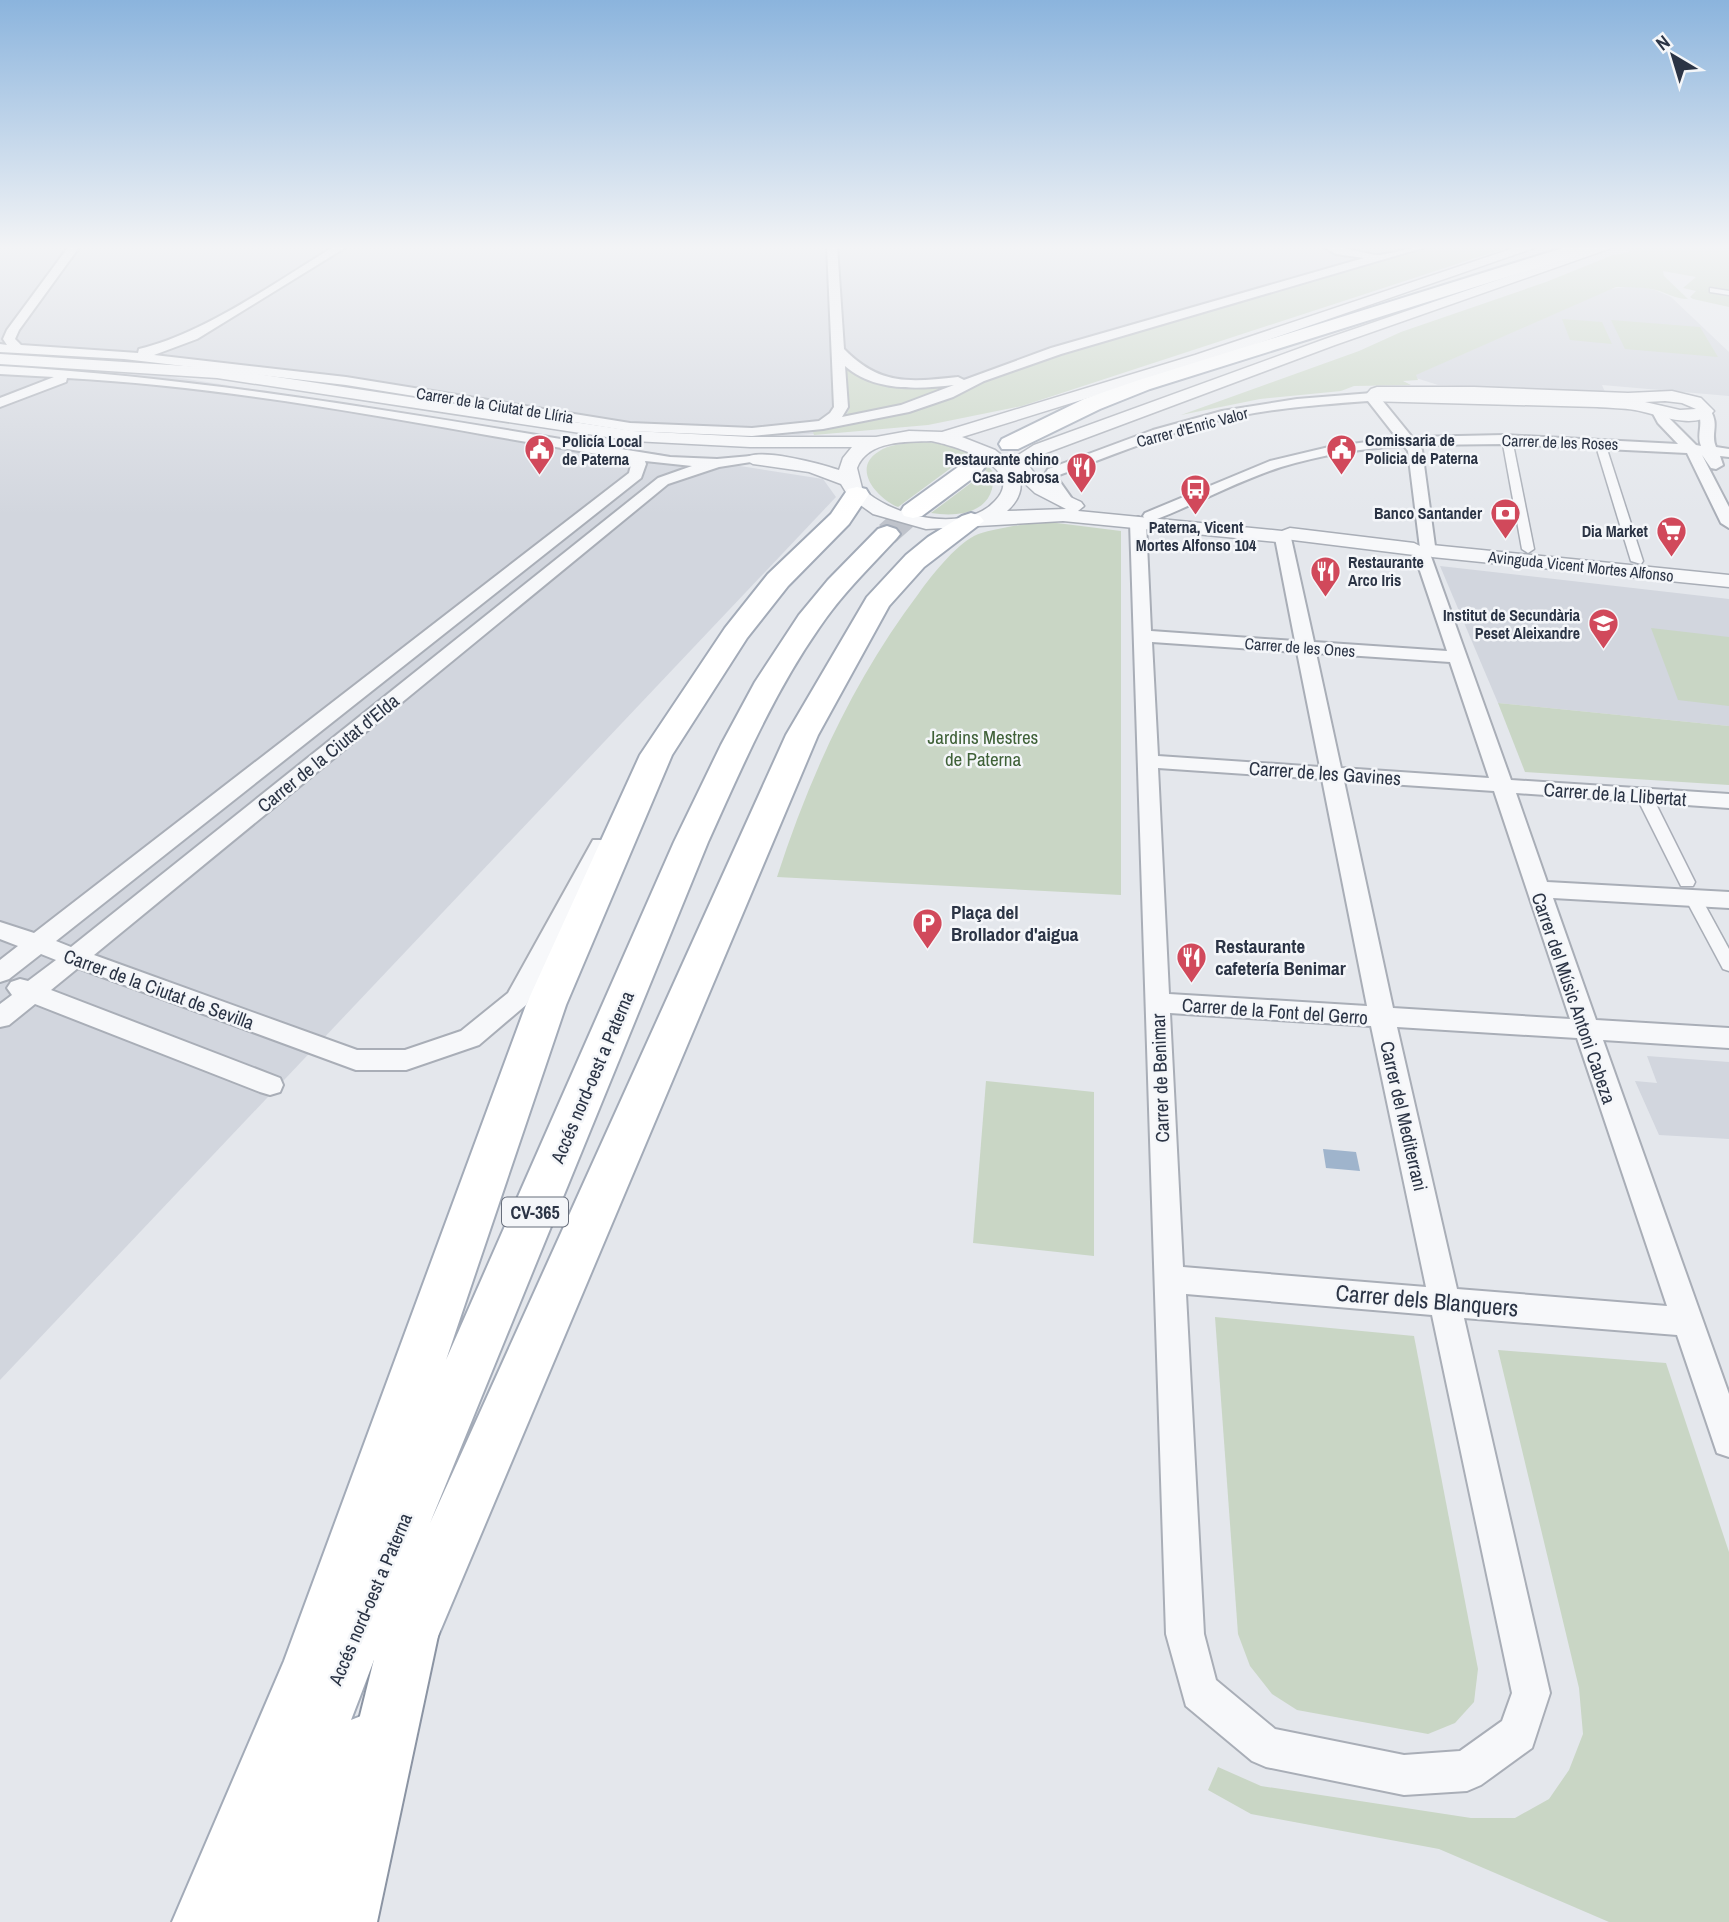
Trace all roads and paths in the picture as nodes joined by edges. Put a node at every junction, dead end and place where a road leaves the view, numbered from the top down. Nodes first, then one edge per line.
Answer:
1 (8, 336) edge
2 (193, 336) joint
3 (839, 336) edge
4 (1108, 336) edge
5 (1277, 336) edge
6 (1283, 336) edge
7 (1289, 336) edge
8 (1347, 336) edge
9 (1348, 336) edge
10 (1330, 342) junction
11 (0, 348) edge
12 (17, 349) junction
13 (840, 352) junction
14 (124, 355) junction
15 (0, 359) edge
16 (1208, 360) junction
17 (191, 362) junction
18 (161, 369) junction
19 (0, 372) edge
20 (979, 378) junction
21 (316, 379) junction
22 (125, 380) junction
23 (0, 388) edge
24 (1372, 397) junction
25 (0, 403) edge
26 (1655, 405) junction
27 (1704, 409) junction
28 (1727, 411) edge
29 (488, 413) junction
30 (997, 419) junction
31 (823, 425) junction
32 (944, 437) junction
33 (1408, 439) junction
34 (1507, 439) junction
35 (784, 442) junction
36 (876, 442) junction
37 (1600, 443) junction
38 (1692, 449) junction
39 (1709, 451) junction
40 (1729, 453) edge
41 (627, 455) junction
42 (746, 459) junction
43 (717, 463) junction
44 (1012, 465) junction
45 (973, 467) dead end
46 (628, 481) junction
47 (655, 487) junction
48 (1729, 491) edge
49 (851, 493) junction
50 (1070, 505) junction
51 (976, 519) junction
52 (1145, 519) junction
53 (1729, 523) edge
54 (1281, 535) junction
55 (1528, 549) dead end
56 (1424, 550) junction
57 (1637, 561) dead end
58 (1729, 582) edge
59 (1143, 636) junction
60 (1305, 648) junction
61 (1457, 657) junction
62 (656, 755) junction
63 (1147, 761) junction
64 (1331, 773) junction
65 (1502, 786) junction
66 (1644, 796) junction
67 (1729, 801) edge
68 (1537, 889) junction
69 (1690, 890) junction
70 (1729, 900) edge
71 (0, 930) edge
72 (37, 944) junction
73 (75, 958) junction
74 (1729, 965) edge
75 (0, 973) edge
76 (0, 980) edge
77 (32, 993) junction
78 (1157, 1003) junction
79 (1382, 1017) junction
80 (0, 1018) edge
81 (1586, 1030) junction
82 (1729, 1038) edge
83 (270, 1085) dead end
84 (1168, 1279) junction
85 (1446, 1302) junction
86 (1686, 1322) junction
87 (1729, 1441) edge
88 (410, 1631) junction
89 (1531, 1693) joint
90 (206, 1922) edge
91 (239, 1922) edge
92 (286, 1922) edge
93 (343, 1922) edge

1 - 12 street
2 - 14 street
2 - 17 street
3 - 13 street
4 - 20 street
5 - 16 street
6 - 16 main road
7 - 16 main road
8 - 10 main road
9 - 10 street
10 - 44 street
11 - 12 street, Carrer de la Ciutat de Llíria
12 - 14 street, Carrer de la Ciutat de Llíria
13 - 20 street
13 - 31 street
14 - 17 street, Carrer de la Ciutat de Llíria
15 - 18 street, Carrer de la Ciutat de Llíria
16 - 30 street
16 - 44 main road
17 - 21 street, Carrer de la Ciutat de Llíria
18 - 29 street, Carrer de la Ciutat de Llíria
18 - 42 street, Carrer de la Ciutat de Llíria
19 - 22 street, Carrer de la Ciutat de Llíria
19 - 23 street
20 - 31 street, Carrer de la Ciutat de Llíria
21 - 29 street
21 - 31 street, Carrer de la Ciutat de Llíria
22 - 25 street
22 - 41 street, Carrer de la Ciutat de Llíria
24 - 26 street, Carrer d'Enric Valor
24 - 33 street
24 - 50 street, Carrer d'Enric Valor
26 - 27 street, Carrer d'Enric Valor
26 - 38 street
27 - 28 street
27 - 39 street
29 - 35 street, Carrer de la Ciutat de Llíria
30 - 32 street
30 - 35 street
32 - 36 street, Carrer de la Ciutat de Llíria
32 - 44 street, Avinguda Vicent Mortes Alfonso
33 - 34 street, Carrer de les Roses
33 - 52 street, Carrer de les Roses
33 - 56 street, Carrer del Músic Antoni Cabeza
34 - 37 street, Carrer de les Roses
34 - 55 street
35 - 36 street, Carrer de la Ciutat de Llíria
36 - 49 street
37 - 38 street, Carrer de les Roses
37 - 57 street
38 - 39 street, Carrer de les Roses
38 - 53 street
39 - 40 street, Carrer de les Roses
39 - 48 street
41 - 43 street, Carrer de la Ciutat de Llíria
41 - 46 street
42 - 43 street, Carrer de la Ciutat de Llíria
42 - 49 street
42 - 49 street, Carrer de la Ciutat de Llíria
43 - 47 street, Carrer de la Ciutat d'Elda
44 - 50 street, Avinguda Vicent Mortes Alfonso
44 - 51 street
45 - 91 main road, Accés nord-oest a Paterna / CV-365
46 - 47 street
46 - 72 street, Carrer de la Ciutat d'Elda
47 - 73 street, Carrer de la Ciutat d'Elda
49 - 51 street, Avinguda Vicent Mortes Alfonso
49 - 62 main road
50 - 52 street, Avinguda Vicent Mortes Alfonso
51 - 52 street, Avinguda Vicent Mortes Alfonso
51 - 88 main road
52 - 54 street, Avinguda Vicent Mortes Alfonso
52 - 59 street, Carrer de Benimar
54 - 56 street, Avinguda Vicent Mortes Alfonso
54 - 60 street, Carrer del Mediterrani
56 - 58 street, Avinguda Vicent Mortes Alfonso
56 - 61 street, Carrer del Músic Antoni Cabeza
59 - 60 street, Carrer de les Ones
59 - 63 street, Carrer de Benimar
60 - 61 street, Carrer de les Ones
60 - 64 street, Carrer del Mediterrani
61 - 65 street, Carrer del Músic Antoni Cabeza
62 - 73 street, Carrer de la Ciutat de Sevilla
62 - 90 main road
63 - 64 street, Carrer de les Gavines
63 - 78 street, Carrer de Benimar
64 - 65 street, Carrer de les Gavines
64 - 79 street, Carrer del Mediterrani
65 - 66 street, Carrer de la Llibertat
65 - 68 street, Carrer del Músic Antoni Cabeza
66 - 67 street, Carrer de la Llibertat
66 - 69 street
68 - 69 street
68 - 81 street, Carrer del Músic Antoni Cabeza
69 - 70 street
69 - 74 street
71 - 72 street, Carrer de la Ciutat de Sevilla
72 - 73 street, Carrer de la Ciutat de Sevilla
72 - 75 street, Carrer de la Ciutat d'Elda
73 - 77 street, Carrer de la Ciutat d'Elda
76 - 77 street
77 - 80 street, Carrer de la Ciutat d'Elda
77 - 83 street
78 - 79 street, Carrer de la Font del Gerro
78 - 84 street, Carrer de Benimar
79 - 81 street, Carrer de la Font del Gerro
79 - 85 street, Carrer del Mediterrani
81 - 82 street, Carrer de la Font del Gerro
81 - 86 street, Carrer del Músic Antoni Cabeza
84 - 85 street, Carrer dels Blanquers
84 - 89 street, Carrer de Benimar
85 - 86 street, Carrer dels Blanquers
85 - 89 street, Carrer del Mediterrani
86 - 87 street, Carrer del Músic Antoni Cabeza
88 - 92 main road
88 - 93 main road

